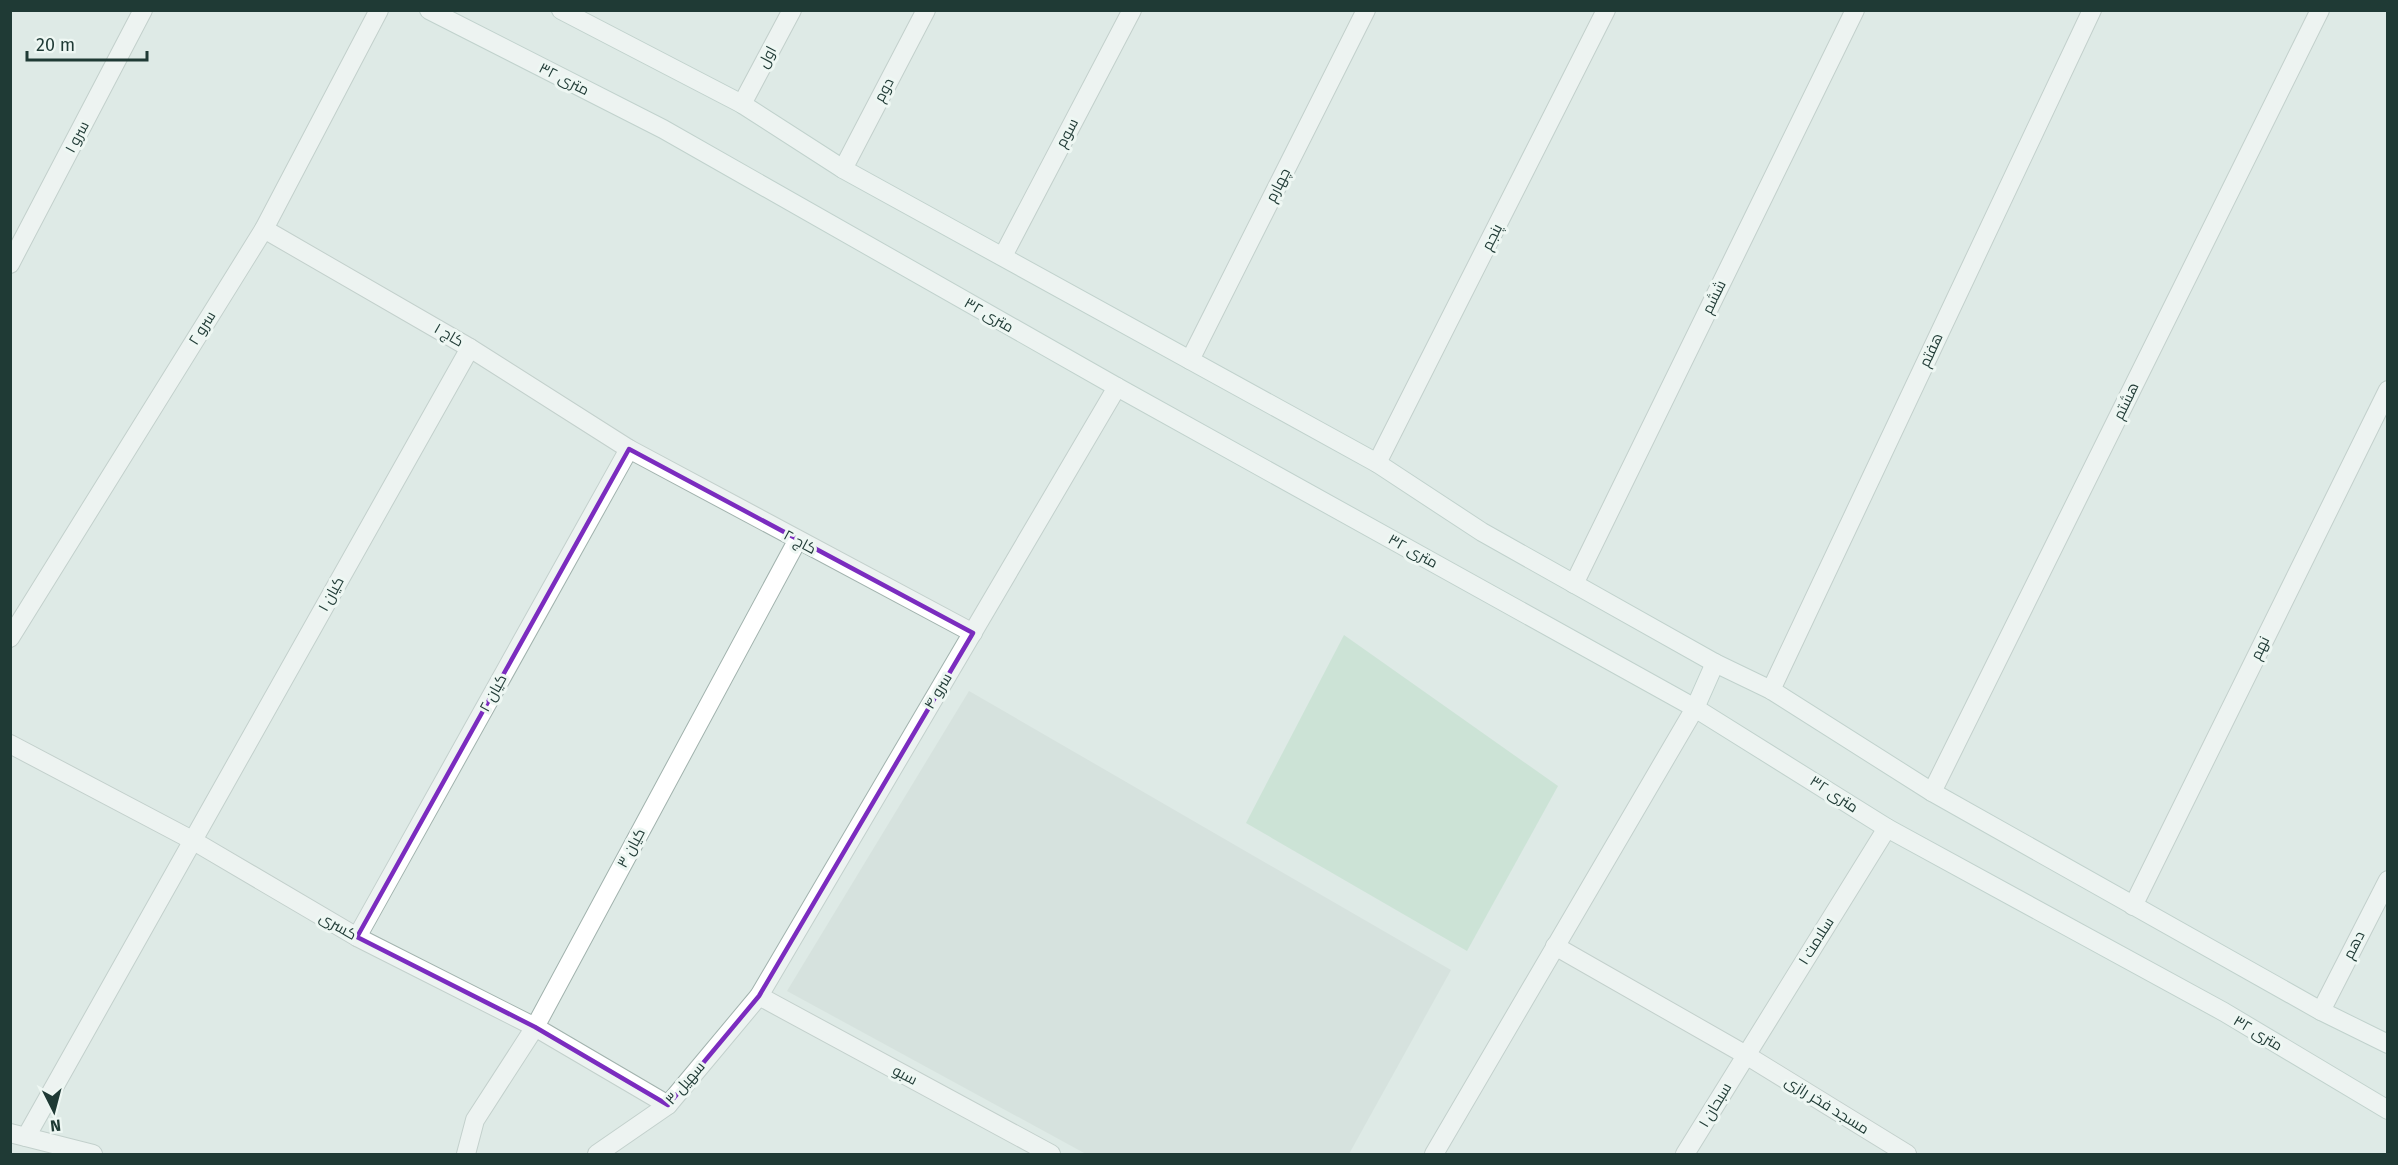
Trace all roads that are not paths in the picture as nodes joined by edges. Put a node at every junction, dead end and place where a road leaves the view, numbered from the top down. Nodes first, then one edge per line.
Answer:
1 (143, 10) edge
2 (379, 10) edge
3 (429, 10) edge
4 (561, 10) edge
5 (792, 10) edge
6 (926, 10) edge
7 (1132, 10) edge
8 (1366, 10) edge
9 (1606, 10) edge
10 (1855, 10) edge
11 (2092, 10) edge
12 (2320, 10) edge
13 (594, 18) edge
14 (742, 104) junction
15 (843, 169) junction
16 (264, 229) junction
17 (1003, 256) junction
18 (10, 264) edge
19 (470, 348) junction
20 (1190, 360) junction
21 (1117, 387) junction
22 (2388, 390) edge
23 (629, 449) junction
24 (1377, 463) junction
25 (797, 541) junction
26 (1574, 584) junction
27 (972, 633) junction
28 (10, 638) edge
29 (1715, 663) junction
30 (1771, 690) junction
31 (1695, 708) junction
32 (10, 744) edge
33 (1932, 792) junction
34 (1887, 828) junction
35 (192, 840) junction
36 (2388, 879) edge
37 (2133, 906) junction
38 (357, 937) junction
39 (1556, 946) junction
40 (759, 996) junction
41 (2321, 1011) junction
42 (535, 1026) junction
43 (2388, 1044) edge
44 (1746, 1055) junction
45 (668, 1105) junction
46 (2388, 1110) edge
47 (18, 1135) edge
48 (93, 1155) edge
49 (466, 1155) edge
50 (597, 1155) edge
51 (1052, 1155) edge
52 (1434, 1155) edge
53 (1685, 1155) edge
54 (1907, 1155) edge

1 - 18 street, سرو ۱
2 - 16 street, سرو ۲
3 - 21 street, ۳۲ متری
4 - 13 street
5 - 14 street, اول
6 - 15 street, دوم
7 - 17 street, سوم
8 - 20 street, چهارم
9 - 24 street, پنجم
10 - 26 street, ششم
11 - 30 street, هفتم
12 - 33 street, هشتم
13 - 14 street
14 - 15 street
15 - 17 street
16 - 19 street, کاج ۱
16 - 28 street, سرو ۲
17 - 20 street
19 - 23 street, کاج ۱
19 - 35 street, کیان ۱
20 - 24 street
21 - 27 street, سرو ۴
21 - 31 street, ۳۲ متری
22 - 37 street, نهم
23 - 25 street, کاج ۲
23 - 38 street, کیان ۲
24 - 26 street
25 - 27 street, کاج ۲
25 - 42 street, کیان ۳
26 - 29 street
27 - 40 street, سرو ۴
29 - 30 street
29 - 31 street
30 - 33 street
31 - 34 street, ۳۲ متری
31 - 39 street
32 - 35 street, کسری
33 - 37 street
34 - 44 street, سلامت ۱
34 - 46 street, ۳۲ متری
35 - 38 street, کسری
35 - 47 street, کیان ۱
36 - 41 street, دهم
37 - 41 street
38 - 42 street, کسری
39 - 44 street, مسجد فخر رازی
39 - 52 street
40 - 45 street, سهیل ۳
40 - 51 street, سبو
41 - 43 street
42 - 45 street, کسری
42 - 49 street, کیان ۳
44 - 53 street, سبحان ۱
44 - 54 street, مسجد فخر رازی
45 - 50 street, سهیل ۳
47 - 48 street

